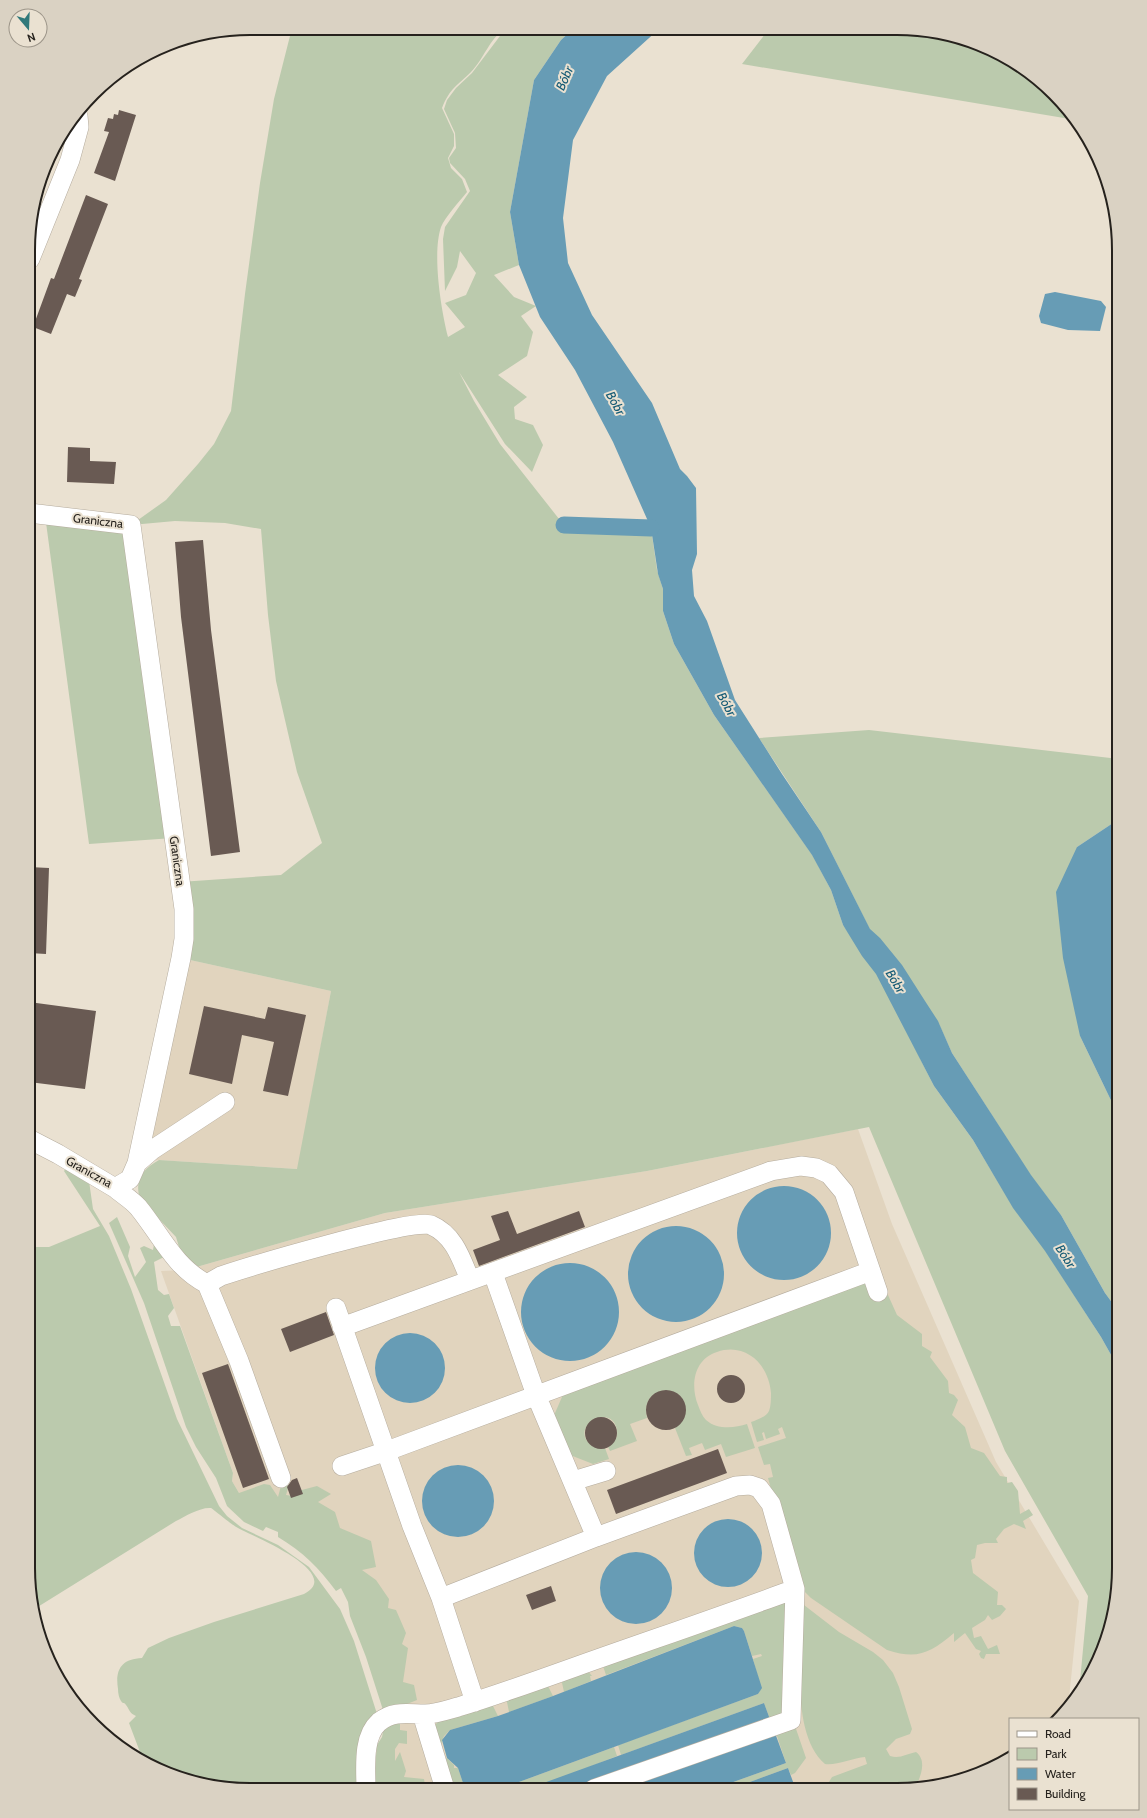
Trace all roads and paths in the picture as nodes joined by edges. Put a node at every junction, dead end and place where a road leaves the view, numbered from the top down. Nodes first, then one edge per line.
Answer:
1 (78, 121) edge
2 (35, 247) edge
3 (35, 514) edge
4 (225, 1102) dead end
5 (35, 1142) edge
6 (137, 1163) junction
7 (115, 1188) junction
8 (871, 1271) junction
9 (493, 1273) junction
10 (470, 1280) junction
11 (208, 1284) junction
12 (878, 1292) dead end
13 (336, 1308) dead end
14 (342, 1327) junction
15 (536, 1395) junction
16 (387, 1451) junction
17 (342, 1466) dead end
18 (606, 1470) dead end
19 (282, 1478) dead end
20 (573, 1481) junction
21 (596, 1537) junction
22 (795, 1589) junction
23 (441, 1598) junction
24 (475, 1702) junction
25 (422, 1714) junction
26 (366, 1783) edge
27 (443, 1783) edge
28 (611, 1783) edge

1 - 2 street
3 - 6 street, Graniczna
4 - 6 street
5 - 7 street, Graniczna
6 - 7 street, Graniczna
7 - 11 street
8 - 9 street
8 - 12 street
8 - 15 street
9 - 10 street
9 - 15 street
10 - 11 street
10 - 14 street
11 - 19 street
13 - 14 street
14 - 16 street
15 - 16 street
15 - 20 street
16 - 17 street
16 - 23 street
18 - 20 street
20 - 21 street
21 - 22 street
21 - 23 street
22 - 24 street
22 - 28 street
23 - 24 street
24 - 25 street
25 - 26 street
25 - 27 street

